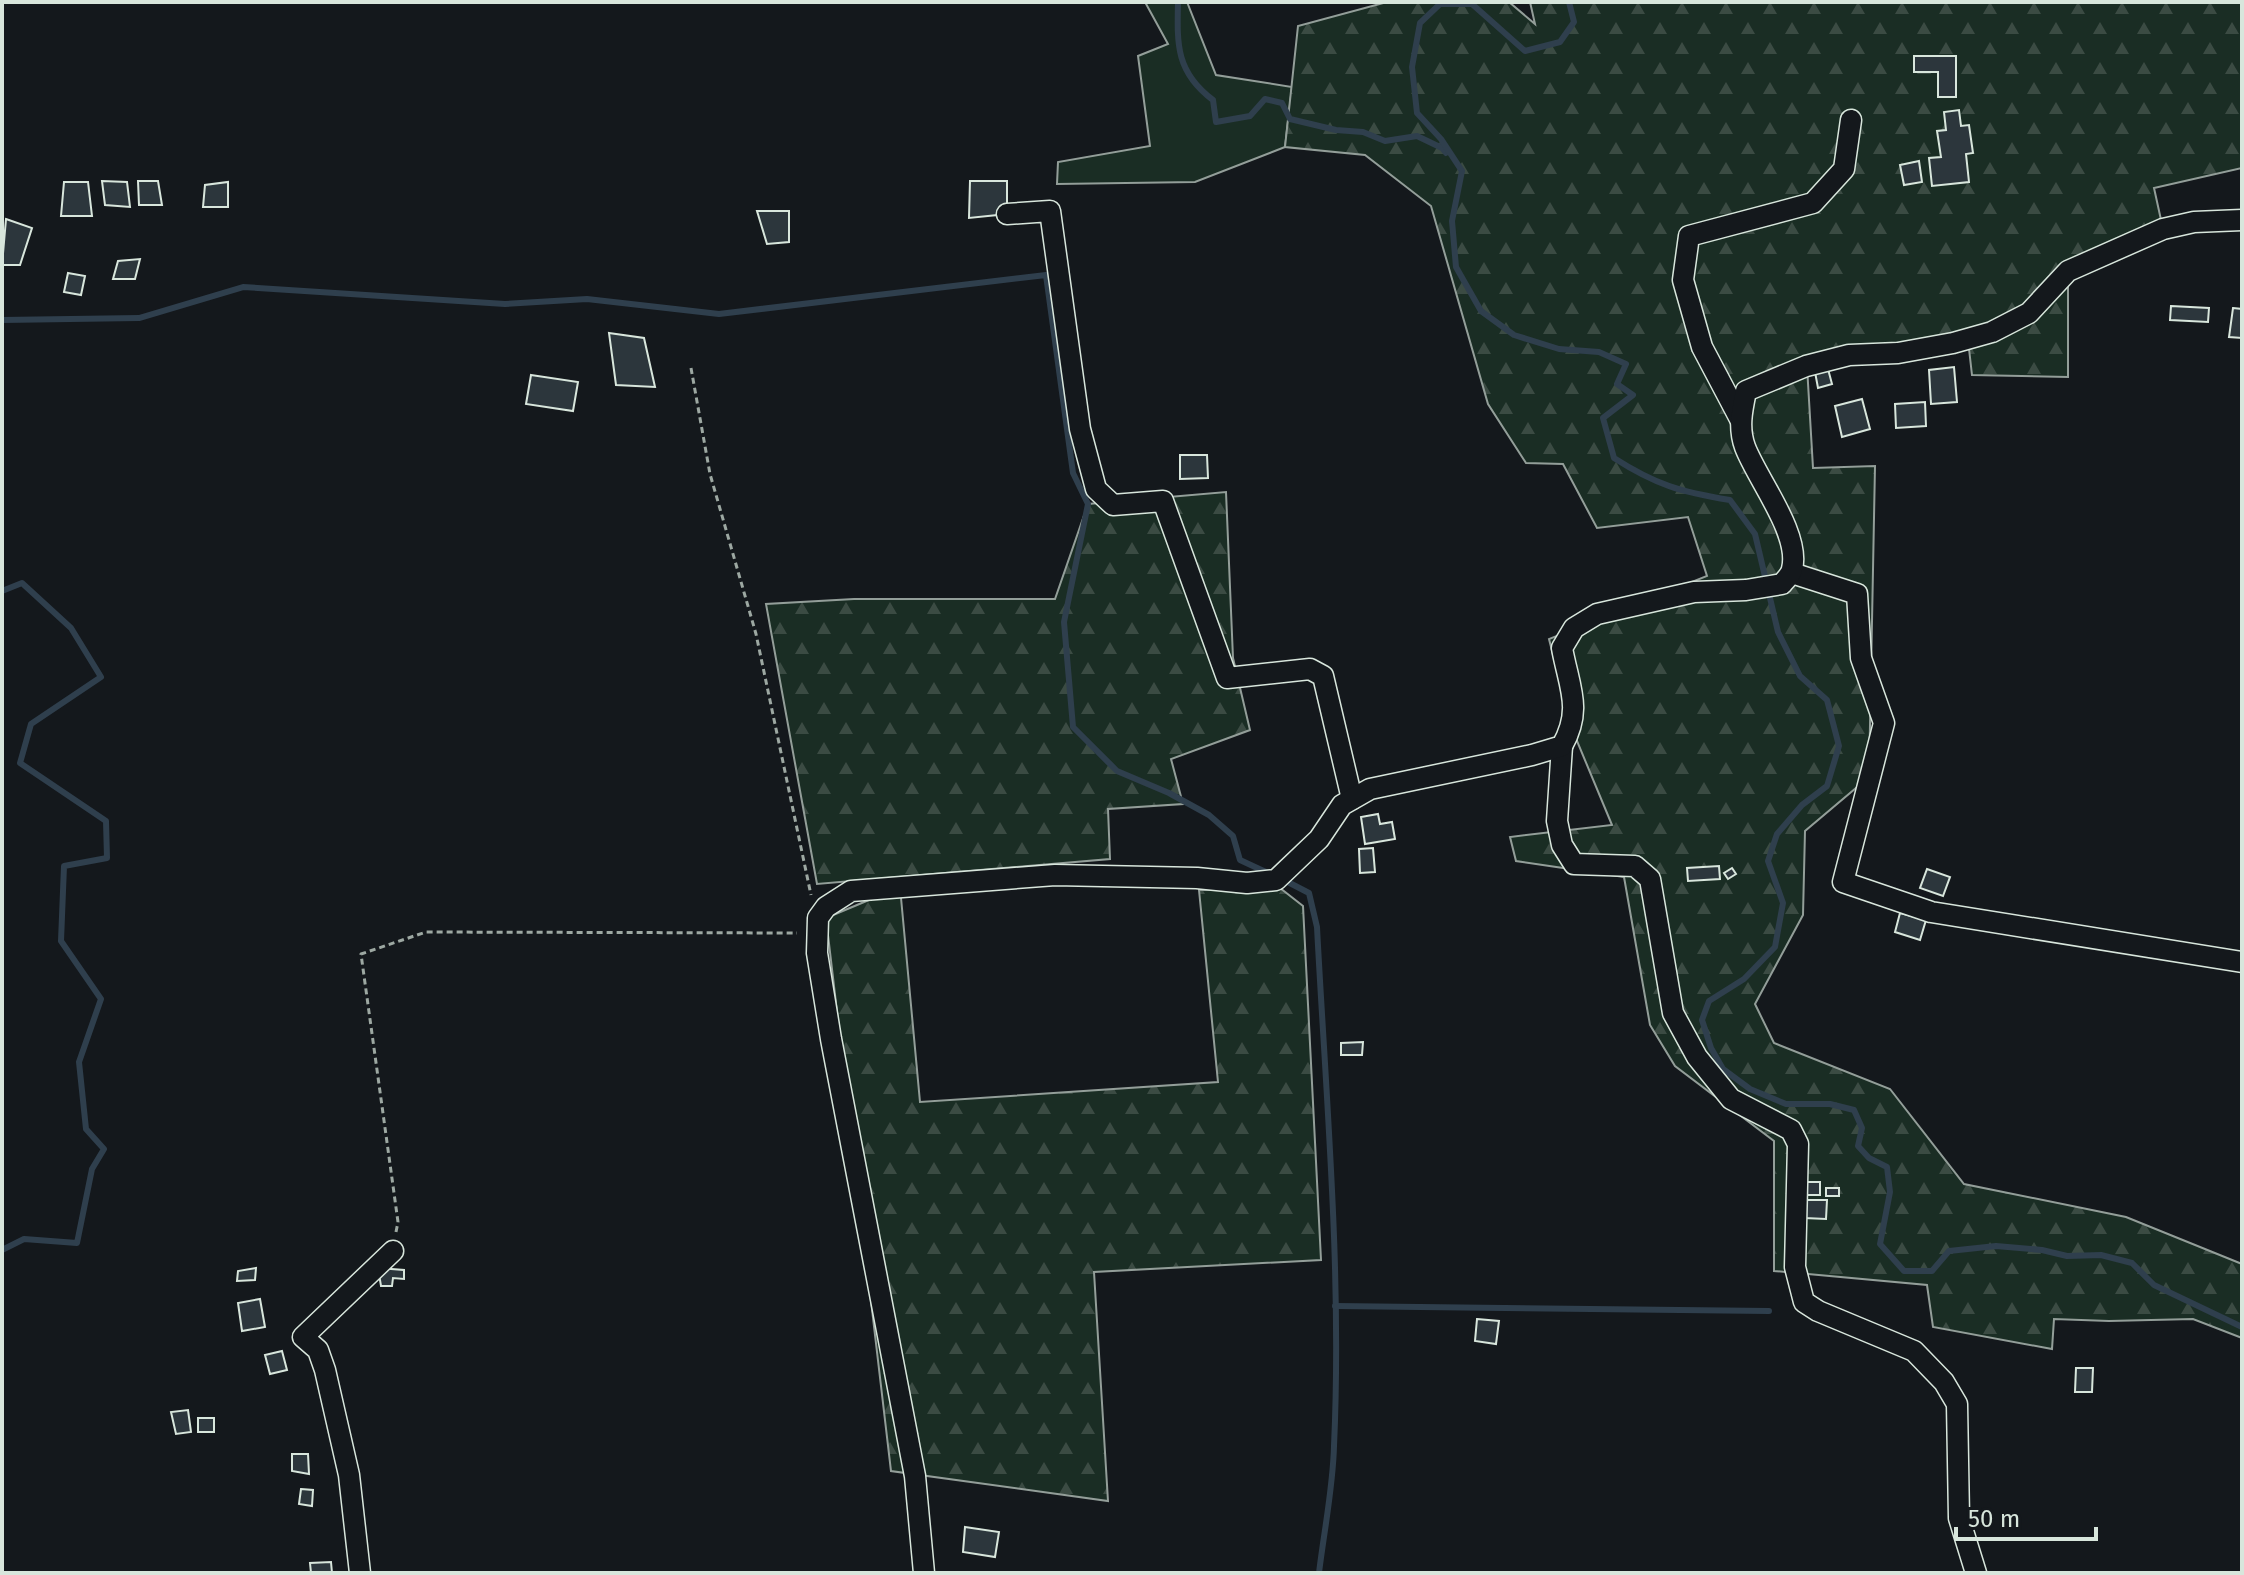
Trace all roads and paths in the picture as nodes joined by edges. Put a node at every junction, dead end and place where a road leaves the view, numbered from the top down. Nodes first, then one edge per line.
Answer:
1 (1851, 120) dead end
2 (1007, 214) dead end
3 (2242, 220) edge
4 (691, 368) dead end
5 (1740, 419) junction
6 (1792, 573) junction
7 (1562, 746) junction
8 (1352, 799) junction
9 (817, 925) junction
10 (2242, 962) edge
11 (393, 1251) joint
12 (360, 1573) edge
13 (924, 1573) edge
14 (1976, 1573) edge

1 - 5 street
2 - 8 street
3 - 5 street
4 - 9 path
5 - 6 street
6 - 7 street
6 - 10 street
7 - 8 street
7 - 14 street
8 - 9 street
9 - 11 path
9 - 13 street
11 - 12 street

